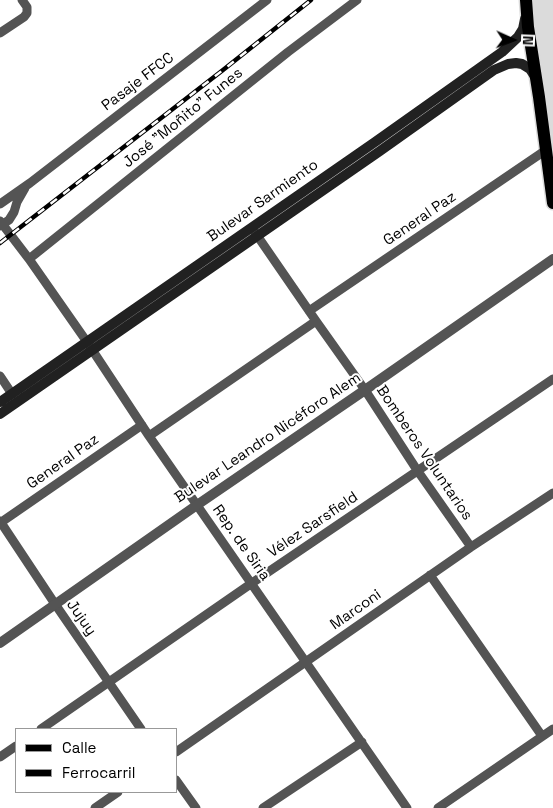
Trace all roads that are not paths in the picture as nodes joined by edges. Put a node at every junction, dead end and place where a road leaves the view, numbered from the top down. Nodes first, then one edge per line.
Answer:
1 (22, 0) edge
2 (267, 0) edge
3 (357, 0) edge
4 (526, 5) edge
5 (0, 33) edge
6 (491, 66) junction
7 (536, 78) junction
8 (546, 150) junction
9 (26, 186) junction
10 (553, 203) edge
11 (0, 204) edge
12 (1, 224) edge
13 (254, 231) junction
14 (553, 258) edge
15 (29, 259) junction
16 (309, 311) junction
17 (316, 321) junction
18 (90, 346) junction
19 (0, 376) edge
20 (553, 379) edge
21 (365, 390) junction
22 (12, 394) junction
23 (0, 402) edge
24 (0, 414) edge
25 (142, 425) junction
26 (149, 436) junction
27 (417, 470) junction
28 (553, 493) edge
29 (197, 504) junction
30 (0, 522) edge
31 (471, 547) junction
32 (430, 576) junction
33 (252, 583) junction
34 (55, 604) junction
35 (0, 643) edge
36 (306, 662) junction
37 (109, 682) junction
38 (42, 728) edge
39 (140, 728) edge
40 (553, 729) edge
41 (542, 736) junction
42 (362, 742) junction
43 (15, 747) edge
44 (178, 751) edge
45 (0, 758) edge
46 (178, 783) edge
47 (117, 793) edge
48 (95, 808) edge
49 (196, 808) edge
50 (263, 808) edge
51 (407, 808) edge
52 (438, 808) edge

1 - 5 street
2 - 9 street, Pasaje FFCC
3 - 15 street, José "Moñito" Funes
4 - 6 main road, Bulevar Sarmiento
4 - 7 main road
6 - 7 main road, Bulevar Sarmiento
6 - 13 main road, Bulevar Sarmiento
7 - 8 main road
8 - 10 main road
8 - 16 street, General Paz
9 - 11 street, Pasaje FFCC
9 - 12 street, Pasaje FFCC
12 - 15 street, Rep. de Siria
13 - 16 street, Bomberos Voluntarios
13 - 18 main road, Bulevar Sarmiento
14 - 21 street, Bulevar Leandro Nicéforo Alem
15 - 18 street, Rep. de Siria
16 - 17 street, Bomberos Voluntarios
17 - 21 street, Bomberos Voluntarios
17 - 26 street
18 - 22 main road, Bulevar Sarmiento
18 - 24 main road, Bulevar Sarmiento
18 - 25 street, Rep. de Siria
19 - 22 street
20 - 27 street, Vélez Sarsfield
21 - 27 street, Bomberos Voluntarios
21 - 29 street, Bulevar Leandro Nicéforo Alem
22 - 23 main road, Bulevar Sarmiento
25 - 26 street, Rep. de Siria
25 - 30 street, General Paz
26 - 29 street, Rep. de Siria
27 - 31 street, Bomberos Voluntarios
27 - 33 street, Vélez Sarsfield
28 - 31 street, Marconi
29 - 33 street, Rep. de Siria
29 - 34 street, Bulevar Leandro Nicéforo Alem
30 - 34 street, Jujuy
31 - 32 street, Marconi
32 - 36 street, Marconi
32 - 41 street
33 - 36 street, Rep. de Siria
33 - 37 street, Vélez Sarsfield
34 - 35 street, Bulevar Leandro Nicéforo Alem
34 - 37 street, Jujuy
36 - 42 street, Rep. de Siria
36 - 44 street, Marconi
37 - 38 street, Vélez Sarsfield
37 - 39 street, Jujuy
40 - 41 street
41 - 52 street
42 - 50 street
42 - 51 street, Rep. de Siria
43 - 45 street
46 - 49 street
47 - 48 street

